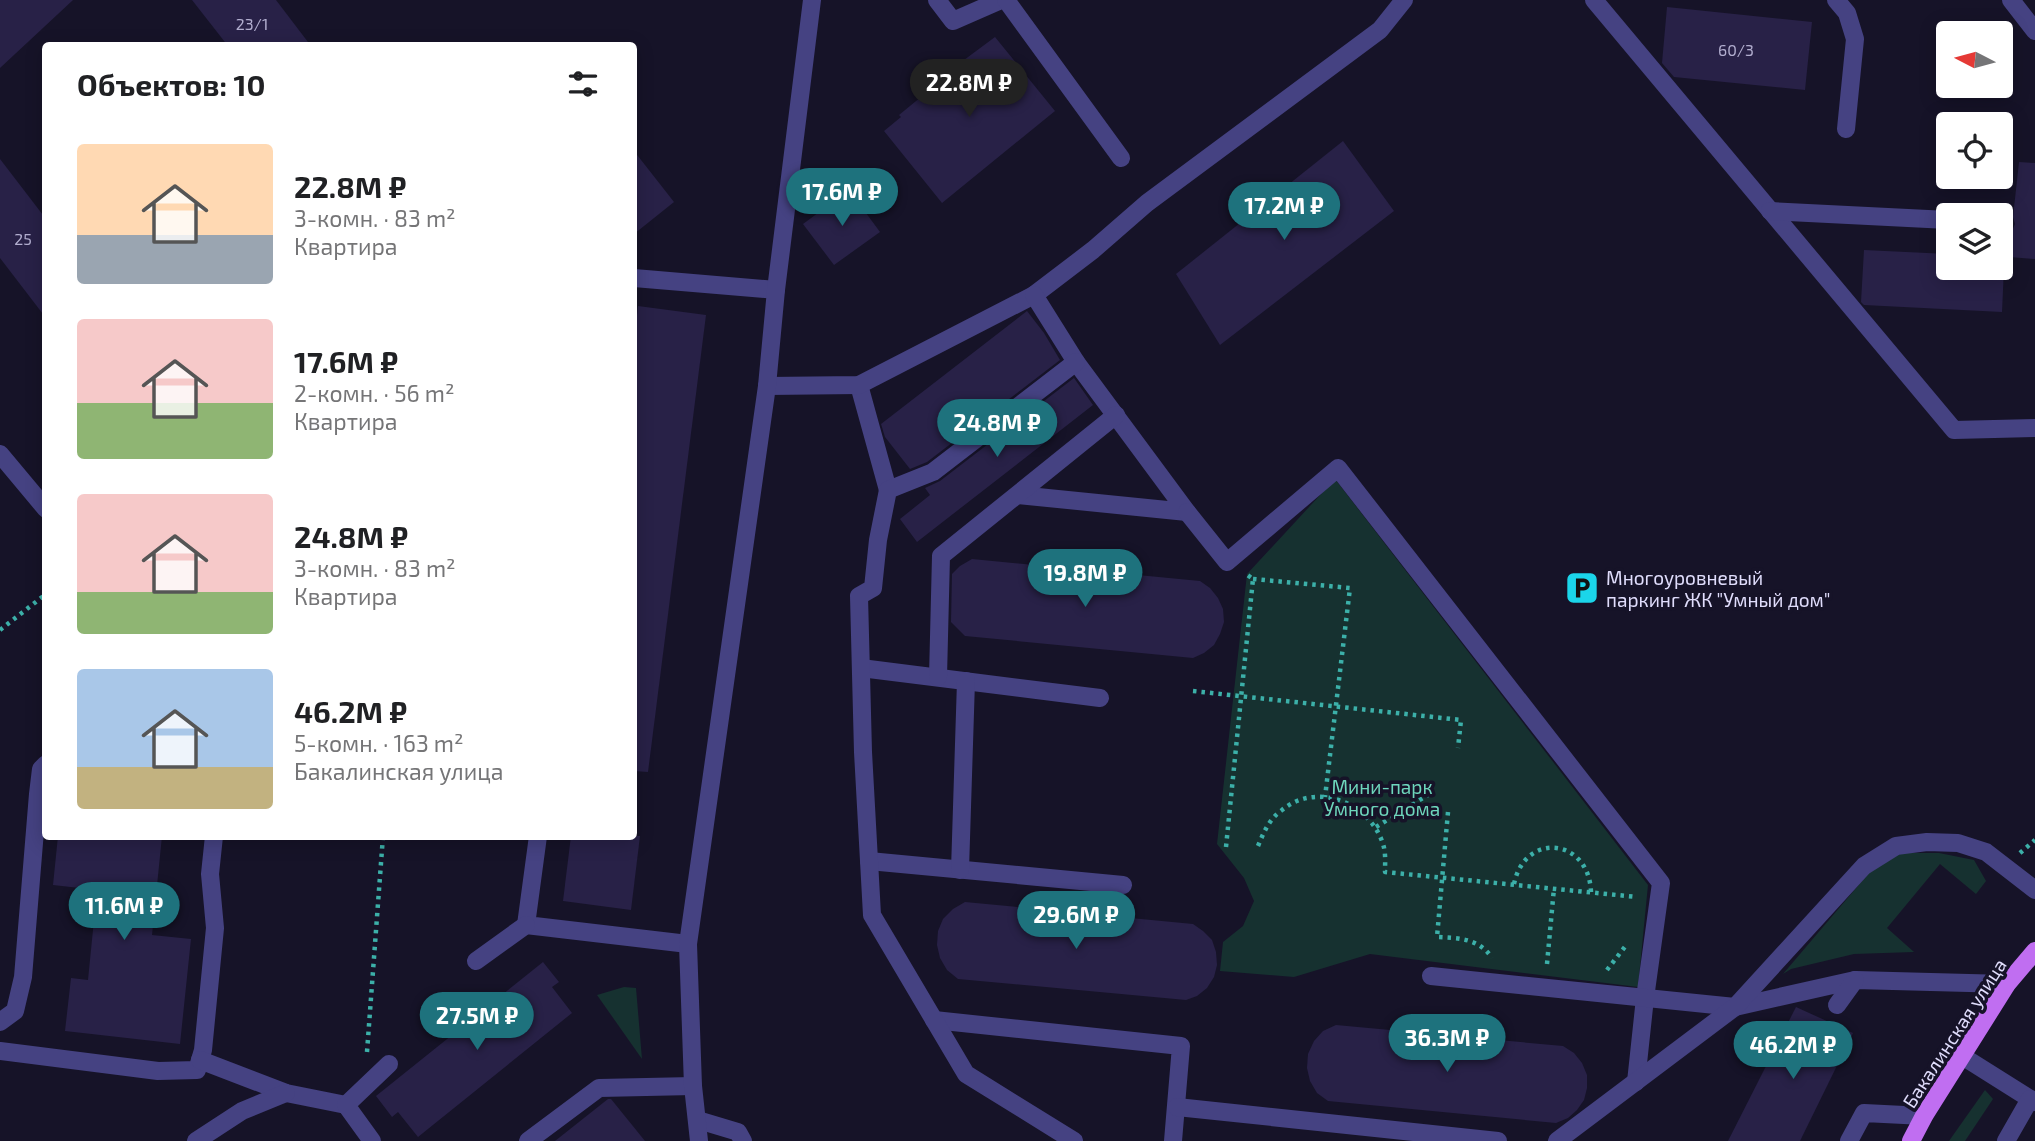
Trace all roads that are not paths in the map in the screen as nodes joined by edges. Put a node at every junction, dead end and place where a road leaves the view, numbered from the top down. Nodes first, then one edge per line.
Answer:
1 (812, 0) edge
2 (937, 0) edge
3 (1001, 0) edge
4 (1006, 0) edge
5 (1404, 0) edge
6 (1594, 0) edge
7 (1836, 0) edge
8 (2011, 0) edge
9 (2035, 31) edge
10 (1846, 129) dead end
11 (1121, 158) dead end
12 (1770, 211) junction
13 (1936, 219) edge
14 (637, 278) edge
15 (776, 290) junction
16 (1034, 295) junction
17 (1076, 362) junction
18 (859, 385) junction
19 (766, 386) junction
20 (1116, 415) junction
21 (2035, 428) edge
22 (0, 454) edge
23 (888, 490) junction
24 (1018, 495) junction
25 (42, 504) edge
26 (1188, 512) junction
27 (861, 668) junction
28 (938, 677) junction
29 (967, 681) junction
30 (1100, 698) dead end
31 (42, 768) edge
32 (214, 840) edge
33 (537, 840) edge
34 (869, 861) junction
35 (960, 870) junction
36 (1123, 885) dead end
37 (2035, 890) edge
38 (526, 925) junction
39 (688, 944) junction
40 (2035, 951) edge
41 (476, 961) dead end
42 (1430, 976) dead end
43 (1855, 980) junction
44 (2007, 984) junction
45 (1645, 998) junction
46 (1837, 1005) dead end
47 (1735, 1007) junction
48 (934, 1020) junction
49 (0, 1022) edge
50 (0, 1051) edge
51 (1962, 1056) junction
52 (200, 1060) junction
53 (389, 1064) dead end
54 (1636, 1082) junction
55 (693, 1086) junction
56 (286, 1093) junction
57 (2032, 1100) edge
58 (346, 1105) junction
59 (1177, 1107) junction
60 (1924, 1116) junction
61 (698, 1119) junction
62 (197, 1141) edge
63 (372, 1141) edge
64 (528, 1141) edge
65 (699, 1141) edge
66 (743, 1141) edge
67 (1074, 1141) edge
68 (1173, 1141) edge
69 (1498, 1141) edge
70 (1557, 1141) edge
71 (1849, 1141) edge
72 (1911, 1141) edge
73 (2006, 1141) edge

1 - 15 street
2 - 3 street
4 - 11 street
5 - 16 street
6 - 12 street
7 - 10 street
8 - 9 street
12 - 13 street
12 - 21 street
14 - 15 street
15 - 19 street
16 - 17 street
16 - 18 street
17 - 20 street
17 - 23 street
18 - 19 street
18 - 23 street
19 - 39 street
20 - 24 street
20 - 26 street
22 - 25 street
23 - 27 street
24 - 26 street
24 - 28 street
26 - 45 street
27 - 28 street
27 - 34 street
28 - 29 street
29 - 30 street
29 - 35 street
31 - 49 street
32 - 52 street
33 - 38 street
34 - 35 street
34 - 48 street
35 - 36 street
37 - 47 street
38 - 39 street
38 - 41 street
39 - 55 street
40 - 44 main road, Бакалинская улица
42 - 45 street
43 - 44 street
43 - 46 street
43 - 47 street
44 - 51 main road, Бакалинская улица
45 - 47 street
45 - 54 street
47 - 54 street
48 - 59 street
48 - 67 street
50 - 52 street
51 - 57 street
51 - 60 main road, Бакалинская улица
52 - 56 street
53 - 58 street
54 - 70 street
55 - 61 street
55 - 64 street
56 - 58 street
56 - 62 street
57 - 73 street
58 - 63 street
59 - 68 street
59 - 69 street
60 - 71 street
60 - 72 main road, Бакалинская улица
61 - 65 street
61 - 66 street

